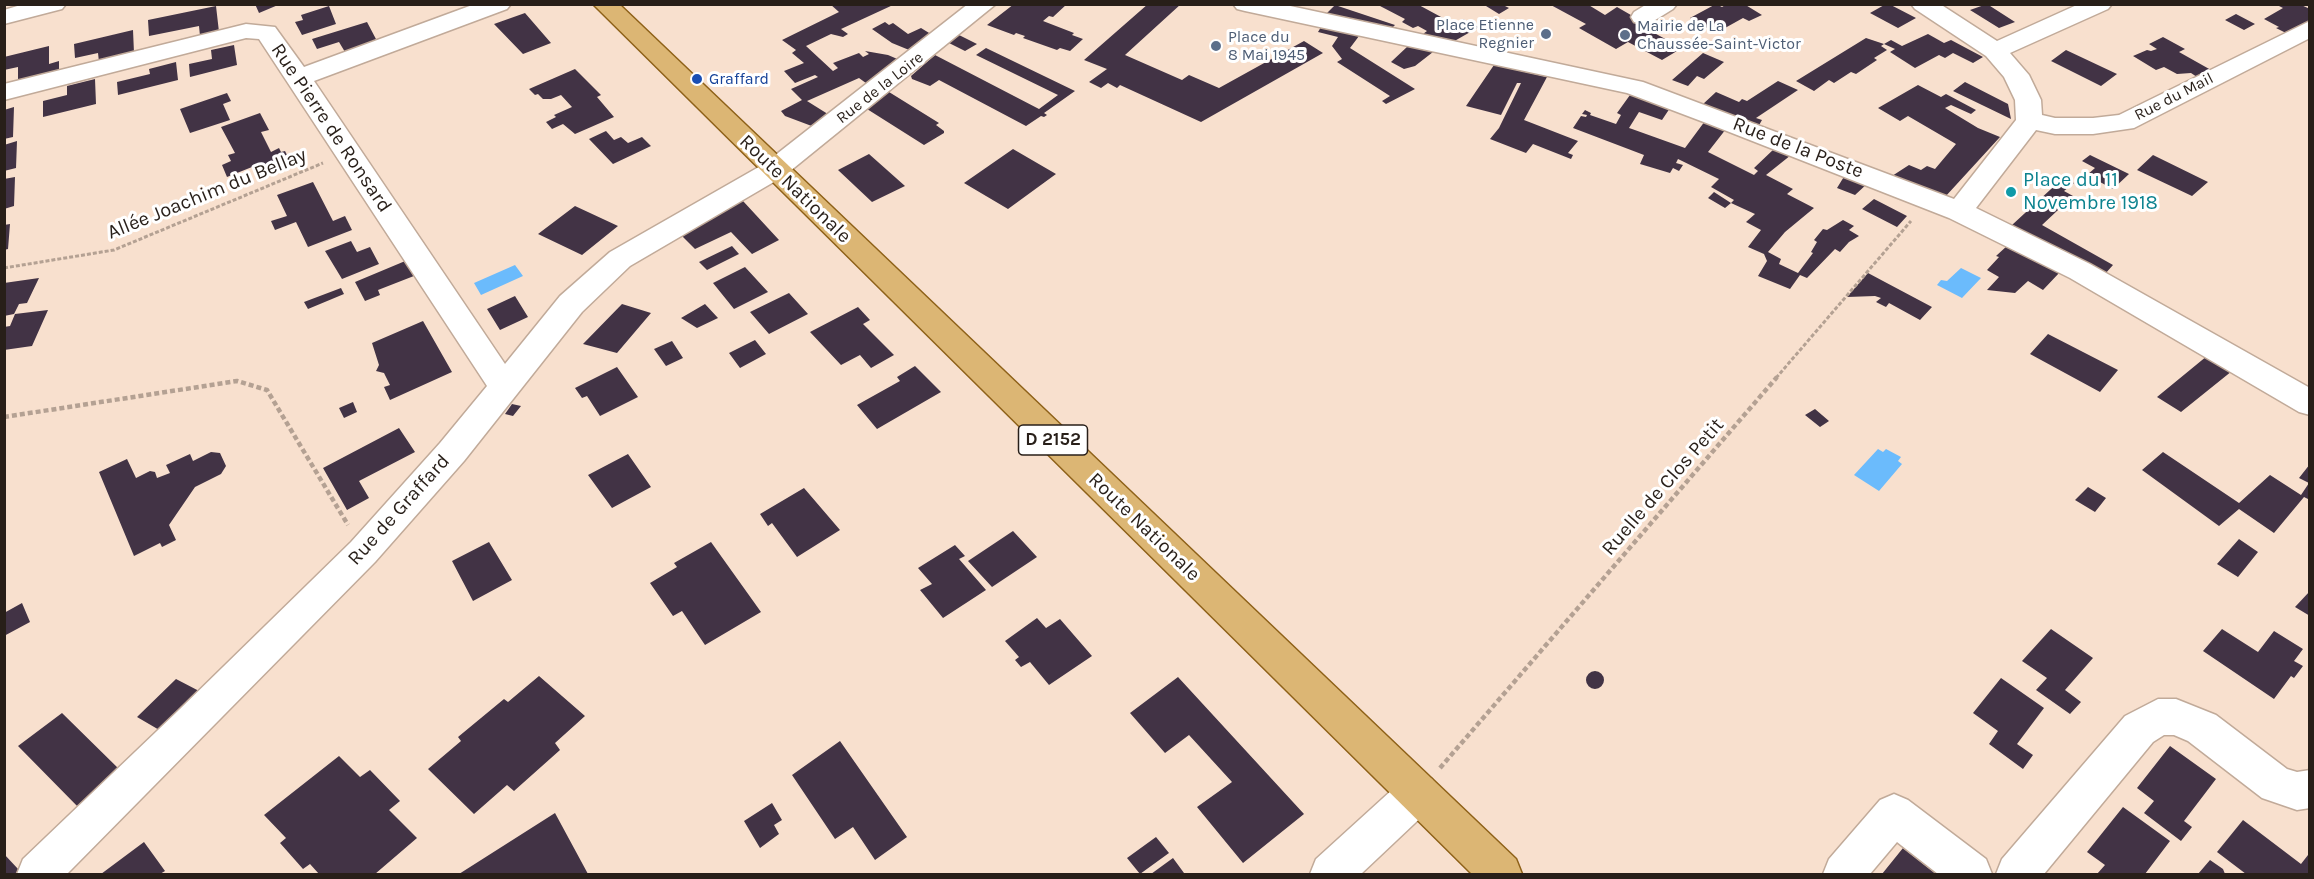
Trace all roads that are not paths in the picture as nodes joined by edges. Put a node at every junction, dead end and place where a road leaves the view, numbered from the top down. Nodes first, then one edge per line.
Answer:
1 (54, 4) edge
2 (499, 4) edge
3 (605, 4) edge
4 (984, 4) edge
5 (1245, 4) edge
6 (1665, 4) edge
7 (1923, 4) edge
8 (2100, 4) edge
9 (4, 17) edge
10 (1643, 17) dead end
11 (2310, 28) edge
12 (1995, 51) junction
13 (299, 78) junction
14 (4, 92) edge
15 (2030, 122) junction
16 (774, 170) junction
17 (1959, 211) junction
18 (504, 387) junction
19 (2310, 403) edge
20 (2310, 789) edge
21 (1418, 793) junction
22 (38, 874) edge
23 (1331, 874) edge
24 (1501, 874) edge
25 (1844, 874) edge
26 (1971, 874) edge
27 (2017, 874) edge

1 - 9 street
2 - 13 street
3 - 16 main road, Route Nationale / D 2152
4 - 16 street, Rue de la Loire
5 - 17 street, Rue de la Poste
6 - 10 street
7 - 12 street
8 - 12 street
11 - 15 street, Rue du Mail
12 - 15 street
13 - 14 street, Rue Pierre de Ronsard
13 - 18 street, Rue Pierre de Ronsard
15 - 17 street
16 - 18 street, Rue de Graffard
16 - 21 main road, Route Nationale / D 2152
17 - 19 street, Rue de la Poste
18 - 22 street, Rue de Graffard
20 - 27 street
21 - 23 street
21 - 24 main road, Route Nationale / D 2152
25 - 26 street

